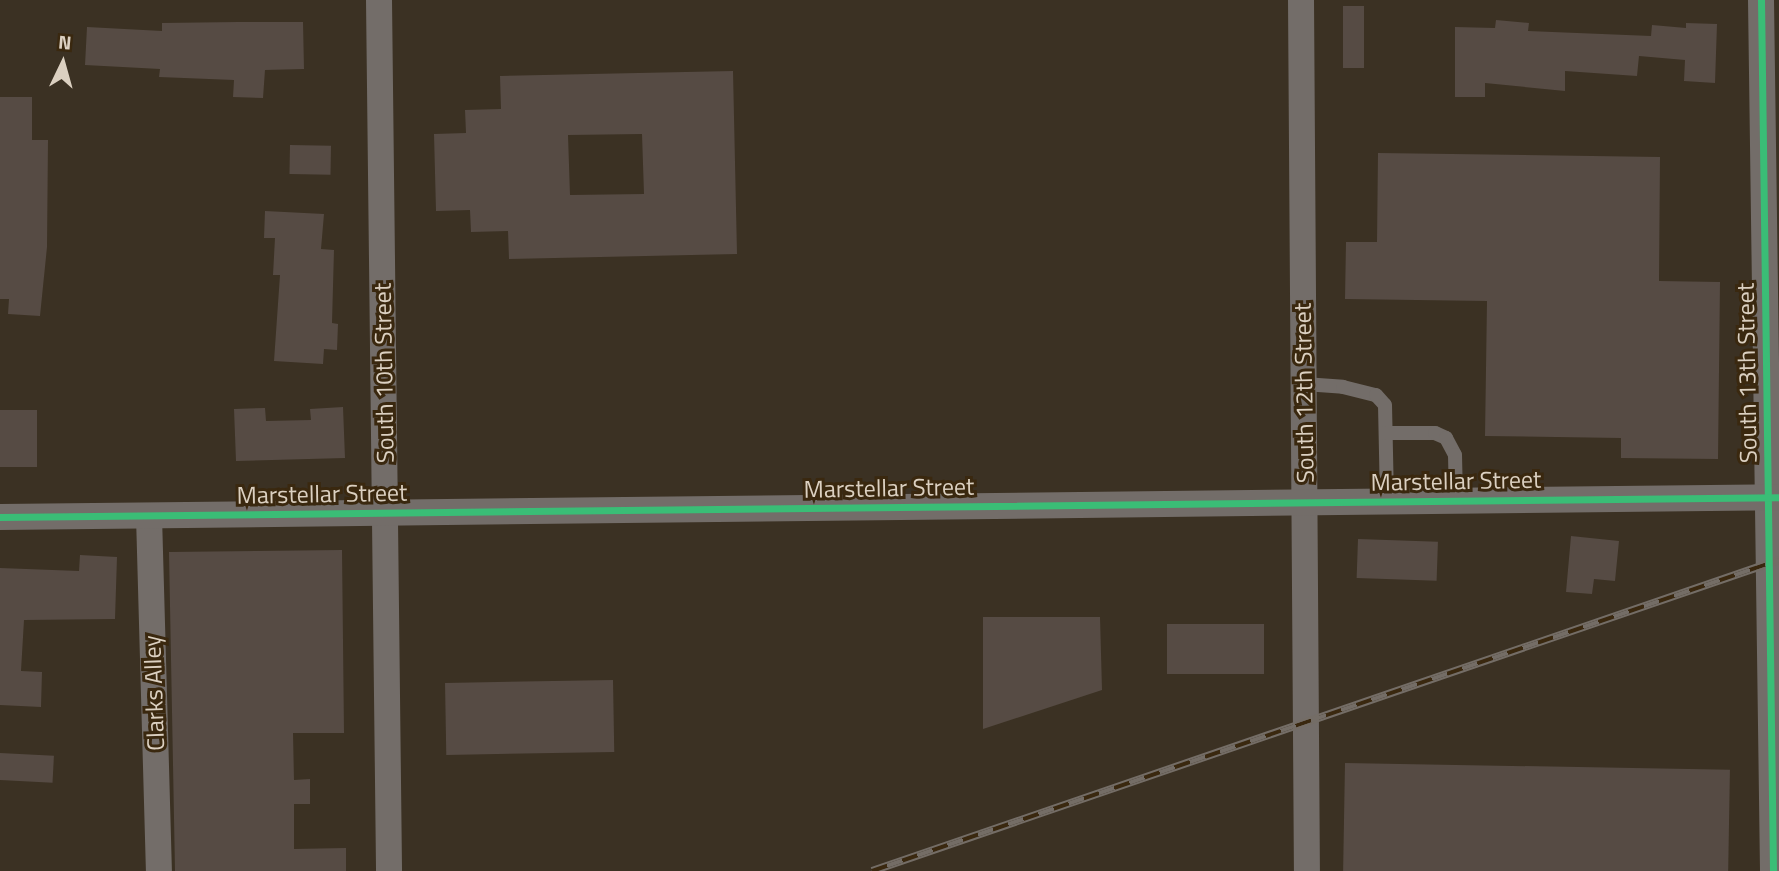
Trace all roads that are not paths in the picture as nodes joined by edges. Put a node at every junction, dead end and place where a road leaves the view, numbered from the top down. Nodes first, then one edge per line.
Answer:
1 (379, 0) edge
2 (1301, 0) edge
3 (1761, 0) edge
4 (1772, 355) edge
5 (1304, 384) junction
6 (1386, 433) junction
7 (1774, 497) edge
8 (1456, 500) junction
9 (1387, 502) junction
10 (1305, 503) junction
11 (385, 513) junction
12 (149, 516) junction
13 (0, 517) edge
14 (159, 871) edge
15 (389, 871) edge
16 (1307, 871) edge
17 (1773, 871) edge

1 - 11 street, South 10th Street
2 - 5 street, South 12th Street
3 - 4 street, South 13th Street
4 - 7 street, South 13th Street
5 - 6 lane
5 - 10 street, South 12th Street
6 - 8 lane
6 - 9 lane
7 - 8 street, Marstellar Street
7 - 17 street, South 13th Street
8 - 9 street, Marstellar Street
9 - 10 street, Marstellar Street
10 - 11 street, Marstellar Street
10 - 16 street, South 12th Street
11 - 12 street, Marstellar Street
11 - 15 street, South 10th Street
12 - 13 street, Marstellar Street
12 - 14 street, Clarks Alley

